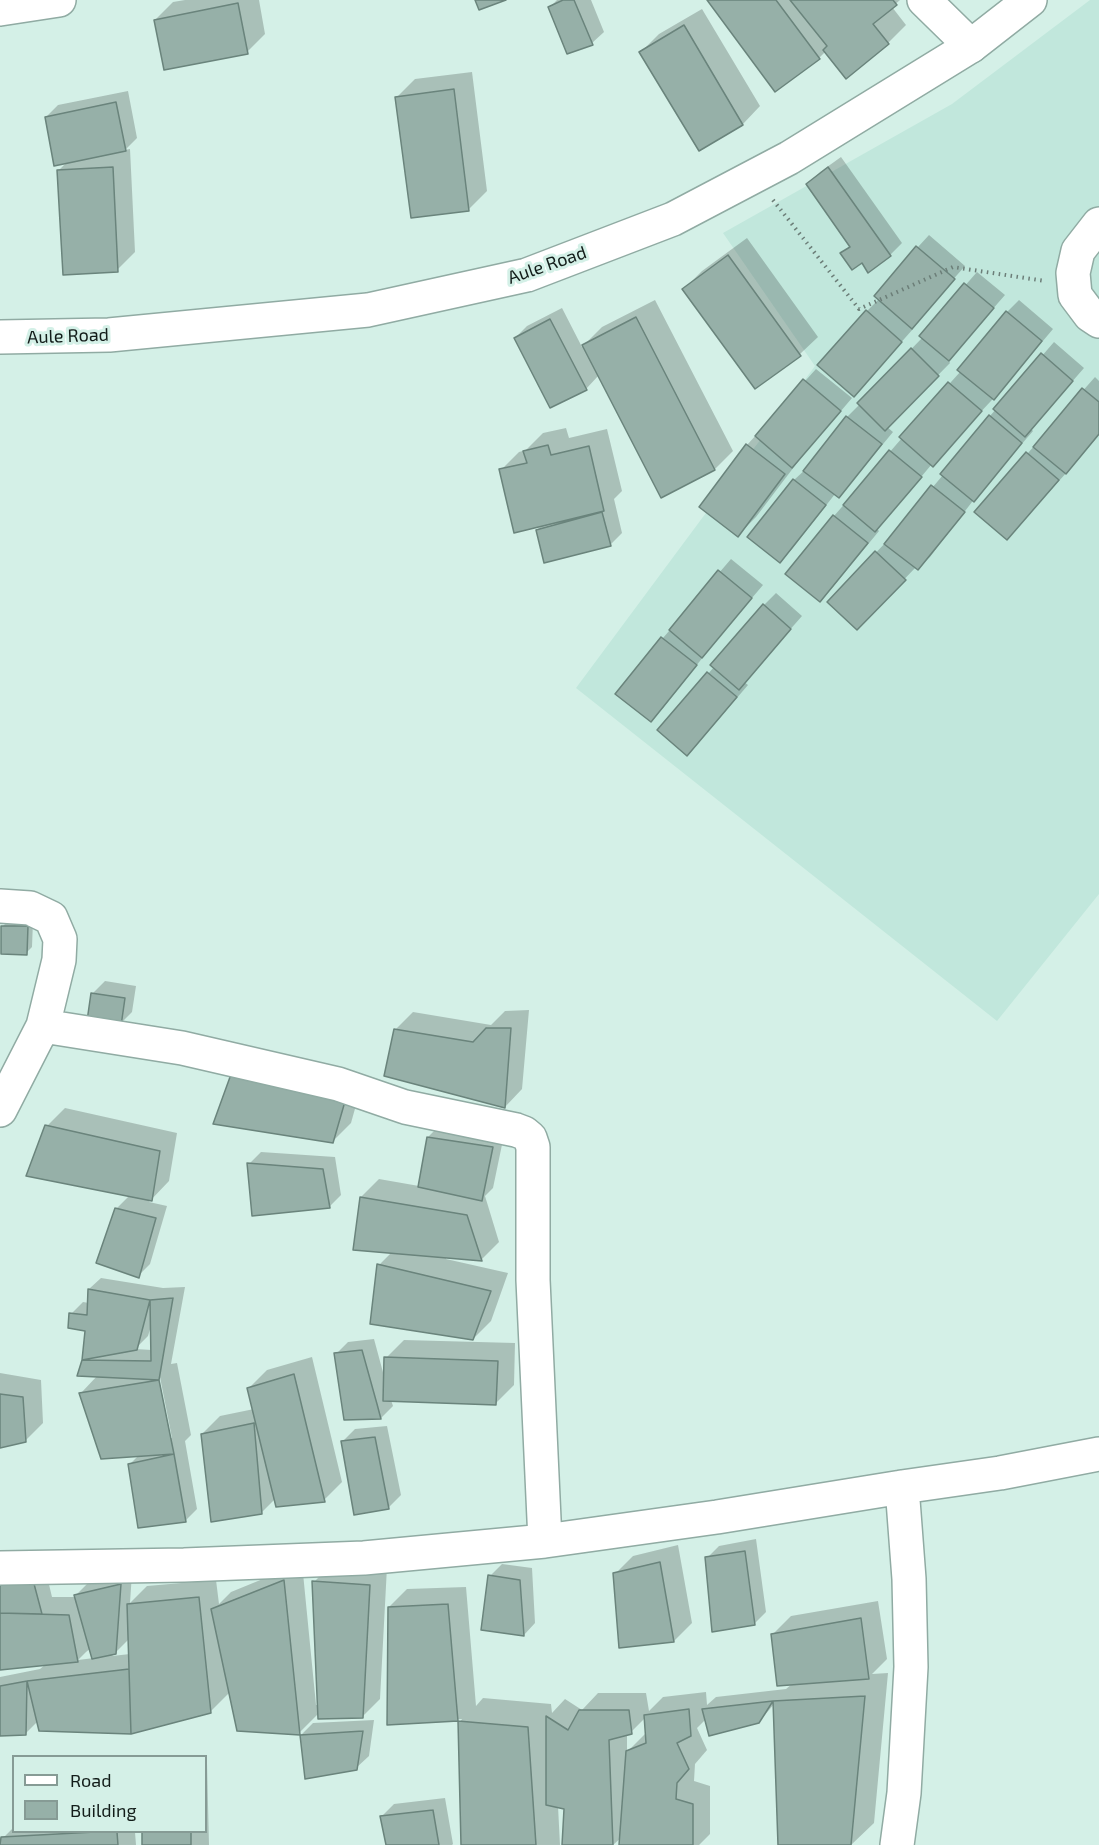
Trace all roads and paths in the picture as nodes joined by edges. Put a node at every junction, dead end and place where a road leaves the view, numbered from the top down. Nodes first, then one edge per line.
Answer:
1 (59, 0) edge
2 (924, 0) edge
3 (1030, 0) edge
4 (0, 9) edge
5 (971, 46) junction
6 (754, 176) junction
7 (1099, 224) edge
8 (1075, 286) junction
9 (1099, 321) edge
10 (0, 337) edge
11 (0, 906) edge
12 (43, 1026) junction
13 (0, 1110) edge
14 (1099, 1454) edge
15 (902, 1487) junction
16 (545, 1541) junction
17 (0, 1568) edge
18 (897, 1845) edge

1 - 4 street
2 - 5 street
3 - 5 street, Aule Road
5 - 6 street, Aule Road
6 - 8 path
6 - 10 street, Aule Road
7 - 8 street
8 - 9 street
11 - 12 street
12 - 13 street
12 - 16 street
14 - 15 street
15 - 16 street
15 - 18 street
16 - 17 street

